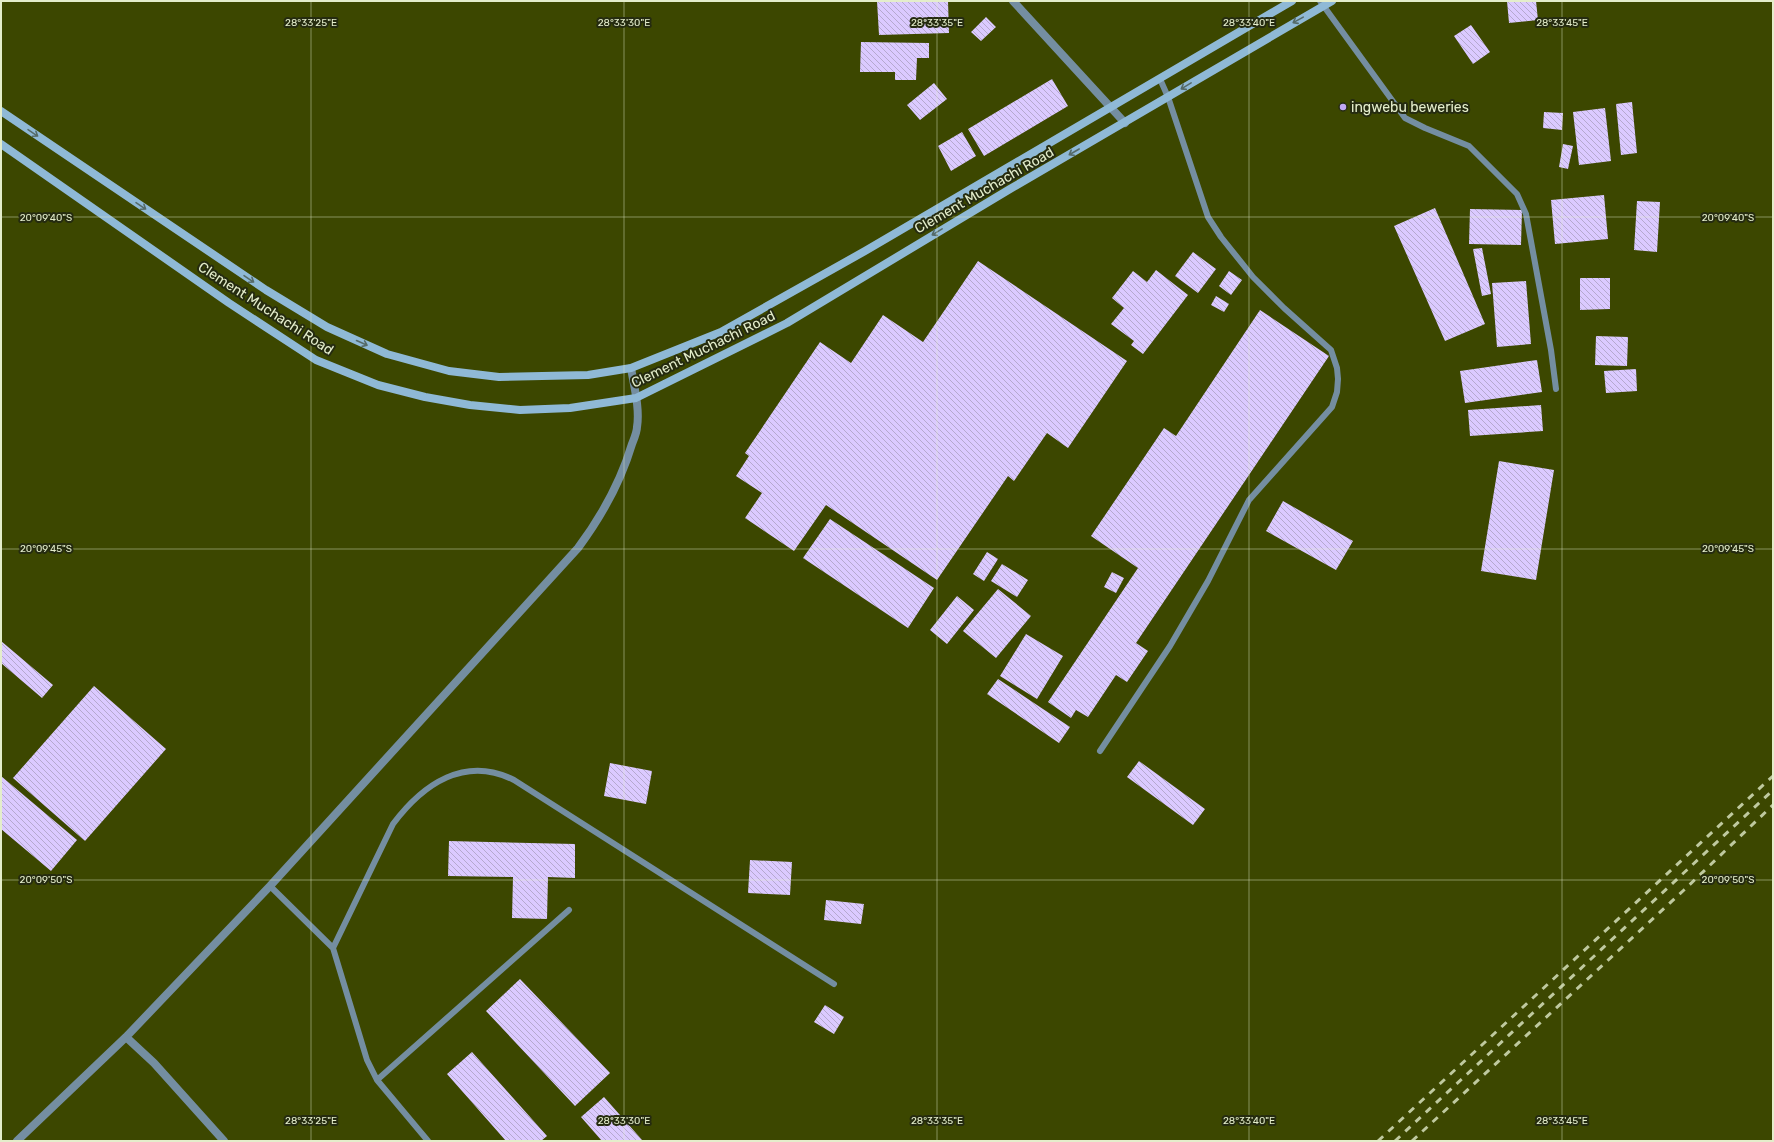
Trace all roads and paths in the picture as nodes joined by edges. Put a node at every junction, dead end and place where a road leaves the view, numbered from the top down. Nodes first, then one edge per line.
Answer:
1 (1013, 1) edge
2 (1292, 1) edge
3 (1332, 1) edge
4 (1322, 4) edge
5 (1160, 79) junction
6 (1168, 97) junction
7 (1109, 107) junction
8 (2, 114) edge
9 (1125, 123) junction
10 (1, 144) edge
11 (631, 368) junction
12 (1556, 389) dead end
13 (636, 398) junction
14 (1100, 751) dead end
15 (270, 886) junction
16 (569, 910) dead end
17 (333, 948) junction
18 (834, 984) dead end
19 (126, 1037) junction
20 (377, 1080) junction
21 (17, 1141) edge
22 (224, 1141) edge
23 (428, 1141) edge

1 - 7 street
2 - 5 main road, Clement Muchachi Road
3 - 4 main road, Clement Muchachi Road
4 -> 6 main road, Clement Muchachi Road
4 - 12 lane
5 - 6 lane
5 - 7 main road, Clement Muchachi Road
6 - 9 main road, Clement Muchachi Road
6 - 14 lane
7 - 9 street
7 - 11 main road, Clement Muchachi Road
8 -> 11 main road, Clement Muchachi Road
9 -> 13 main road, Clement Muchachi Road
10 - 13 main road, Clement Muchachi Road
11 - 13 street
13 - 15 street
15 - 17 lane
15 - 19 street
16 - 20 lane
17 - 18 lane
17 - 20 lane
19 - 21 street
19 - 22 street
20 - 23 lane

